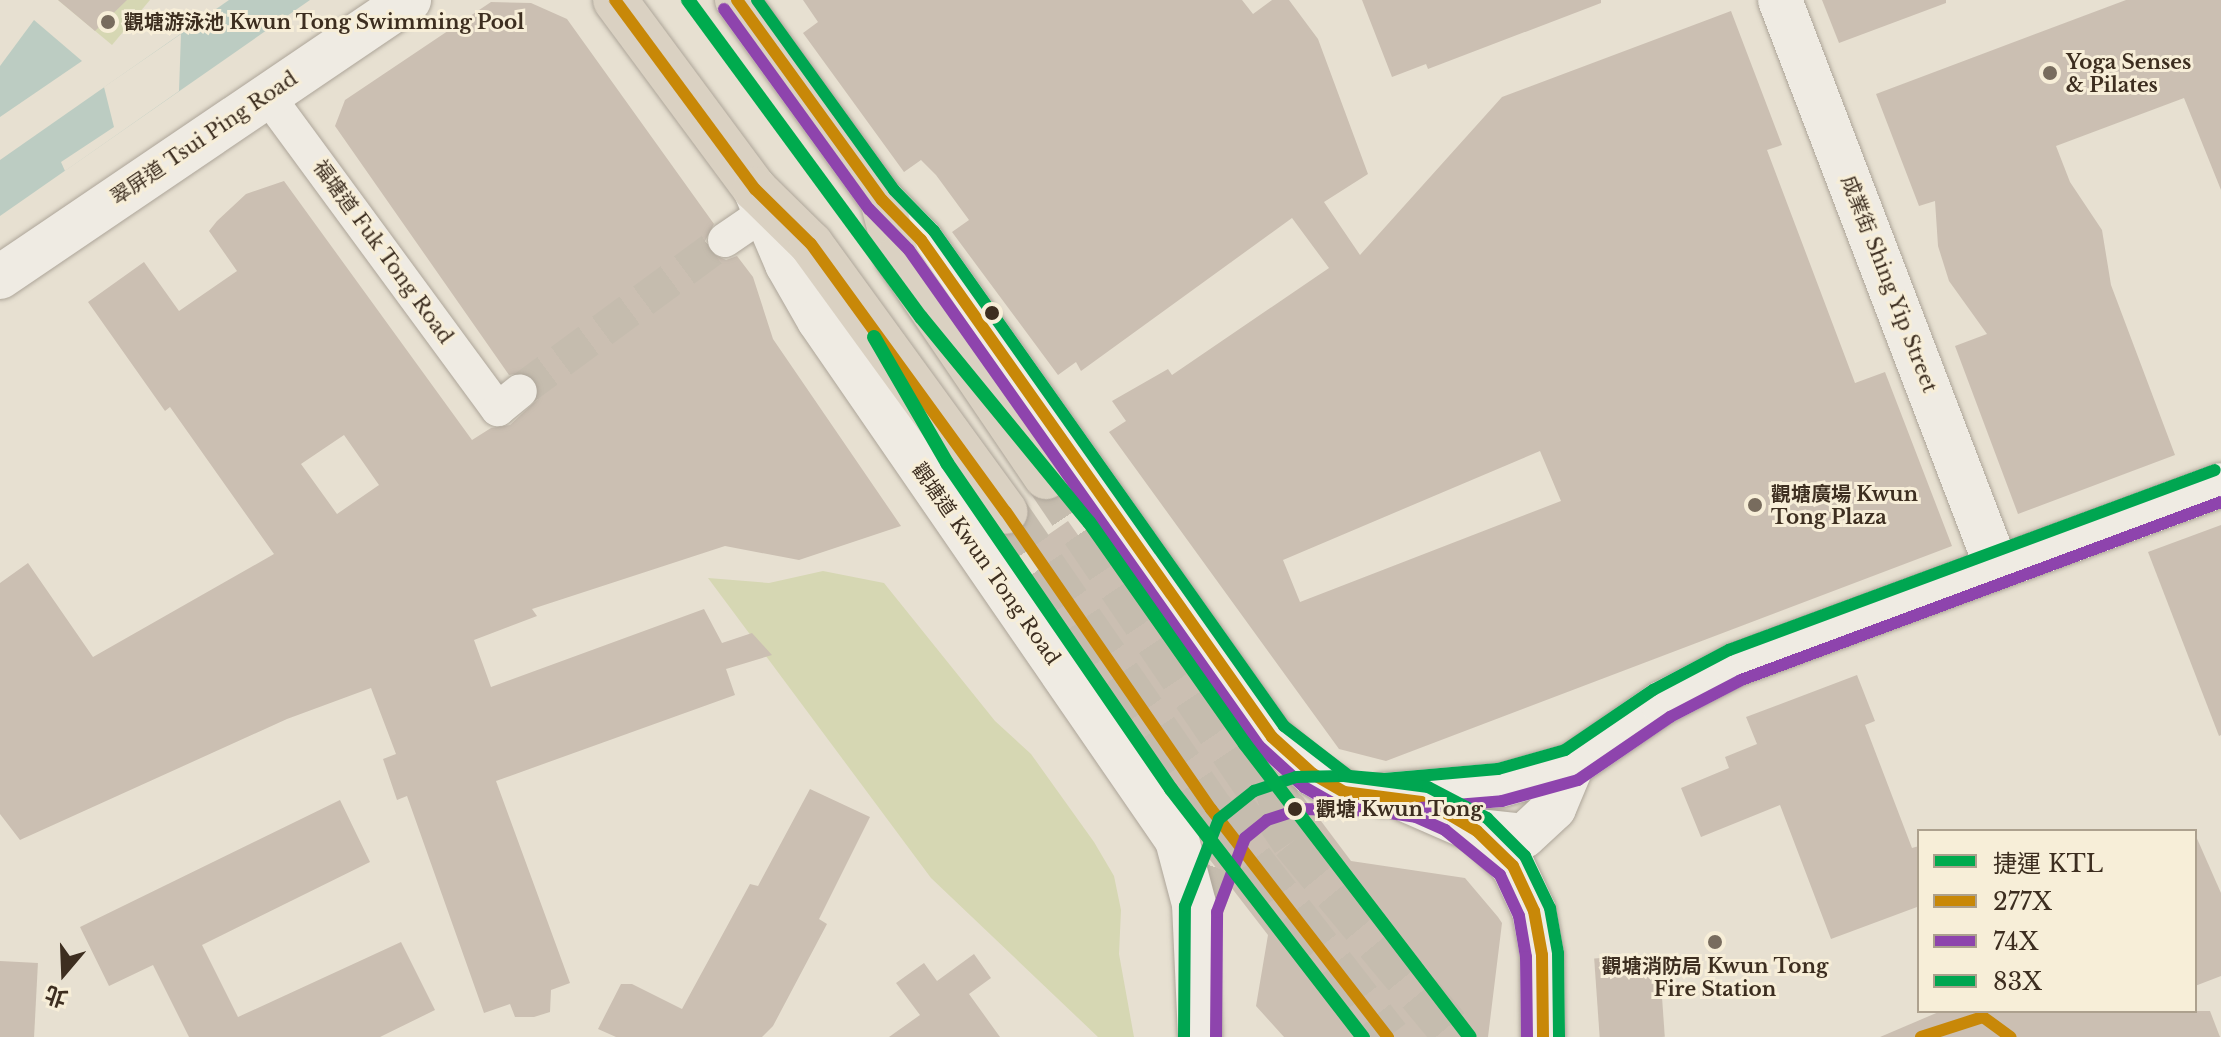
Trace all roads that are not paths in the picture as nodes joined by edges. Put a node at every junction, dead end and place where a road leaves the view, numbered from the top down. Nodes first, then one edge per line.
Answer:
1 (409, 0) edge
2 (615, 0) edge
3 (737, 0) edge
4 (1780, 0) edge
5 (267, 95) junction
6 (760, 200) junction
7 (882, 200) junction
8 (725, 240) tunnel mouth
9 (0, 277) edge
10 (509, 400) dead end
11 (1046, 477) tunnel mouth
12 (2221, 485) edge
13 (1006, 512) tunnel mouth
14 (1997, 568) junction
15 (1572, 765) junction
16 (1298, 793) tunnel mouth
17 (1364, 793) junction
18 (1477, 831) junction
19 (1200, 1037) edge
20 (1543, 1037) edge

1 - 5 main road, 翠屏道 Tsui Ping Road
2 - 6 highway, 觀塘道 Kwun Tong Road
3 - 7 highway
4 - 14 main road, 成業街 Shing Yip Street
5 - 9 main road, 翠屏道 Tsui Ping Road
5 - 10 street, 福塘道 Fuk Tong Road
6 - 8 street
6 - 13 highway, 觀塘道 Kwun Tong Road
6 - 19 main road, 觀塘道 Kwun Tong Road
7 - 11 highway
7 - 17 main road
12 - 14 main road
14 - 15 main road
15 - 17 main road
15 - 18 main road
16 - 17 main road
17 - 18 main road
18 - 20 main road

